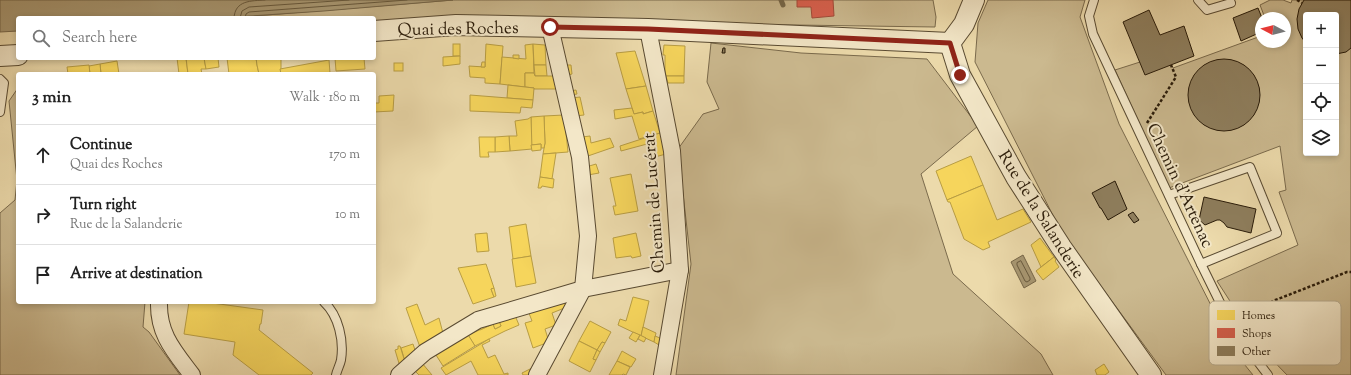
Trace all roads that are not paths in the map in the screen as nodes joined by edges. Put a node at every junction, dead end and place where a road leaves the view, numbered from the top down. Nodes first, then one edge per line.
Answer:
1 (974, 0) edge
2 (1094, 0) edge
3 (1198, 0) edge
4 (1231, 3) dead end
5 (550, 27) junction
6 (648, 29) junction
7 (376, 31) edge
8 (950, 43) junction
9 (16, 55) edge
10 (0, 56) edge
11 (0, 79) edge
12 (0, 112) edge
13 (1169, 195) junction
14 (1201, 264) junction
15 (680, 270) junction
16 (583, 289) junction
17 (1219, 301) edge
18 (159, 304) edge
19 (326, 304) edge
20 (1260, 365) edge
21 (192, 375) edge
22 (336, 375) edge
23 (399, 375) edge
24 (537, 375) edge
25 (662, 375) edge
26 (1151, 375) edge
27 (1268, 375) edge

1 - 8 street
2 - 13 lane, Chemin d'Artenac
3 - 4 lane
5 - 6 street, Quai des Roches
5 - 7 street, Quai des Roches
5 - 16 street
6 - 8 street, Quai des Roches
6 - 15 street, Chemin de Lucérat
8 - 26 street, Rue de la Salanderie
9 - 10 street
11 - 12 lane
13 - 14 lane, Chemin d'Artenac
13 - 14 lane
14 - 17 lane, Chemin d'Artenac
15 - 16 street
15 - 25 street, Chemin de Lucérat
16 - 23 street
16 - 24 street
18 - 21 street
19 - 22 lane
20 - 27 lane, Chemin d'Artenac

